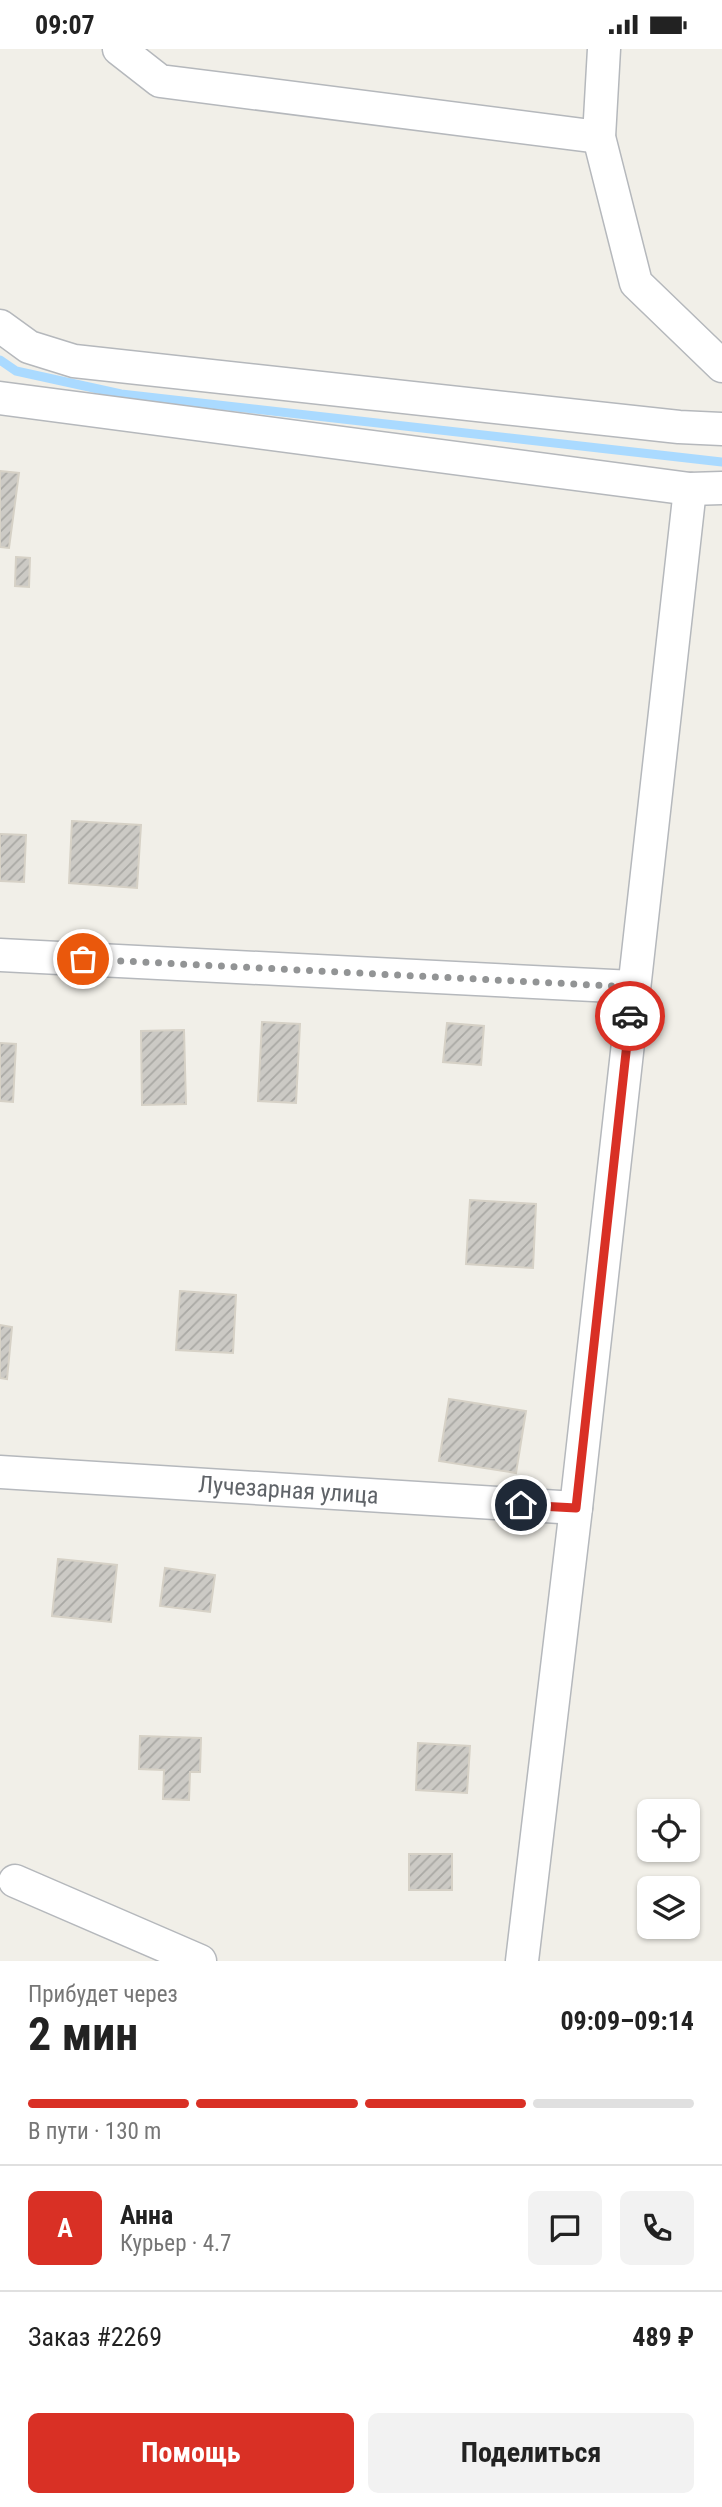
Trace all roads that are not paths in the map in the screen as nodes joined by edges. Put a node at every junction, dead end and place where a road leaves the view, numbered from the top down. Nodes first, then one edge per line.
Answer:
1 (119, 49) edge
2 (604, 49) edge
3 (598, 138) junction
4 (0, 326) edge
5 (722, 366) edge
6 (0, 398) edge
7 (722, 429) edge
8 (722, 488) edge
9 (690, 489) junction
10 (0, 955) edge
11 (633, 987) junction
12 (0, 1472) edge
13 (576, 1508) junction
14 (16, 1881) dead end
15 (200, 1961) edge
16 (522, 1961) edge

1 - 3 lane
2 - 3 lane
3 - 5 lane
4 - 7 lane
6 - 9 lane
8 - 9 lane
9 - 11 lane
10 - 11 lane
11 - 13 lane
12 - 13 lane, Лучезарная улица
13 - 16 lane
14 - 15 lane

